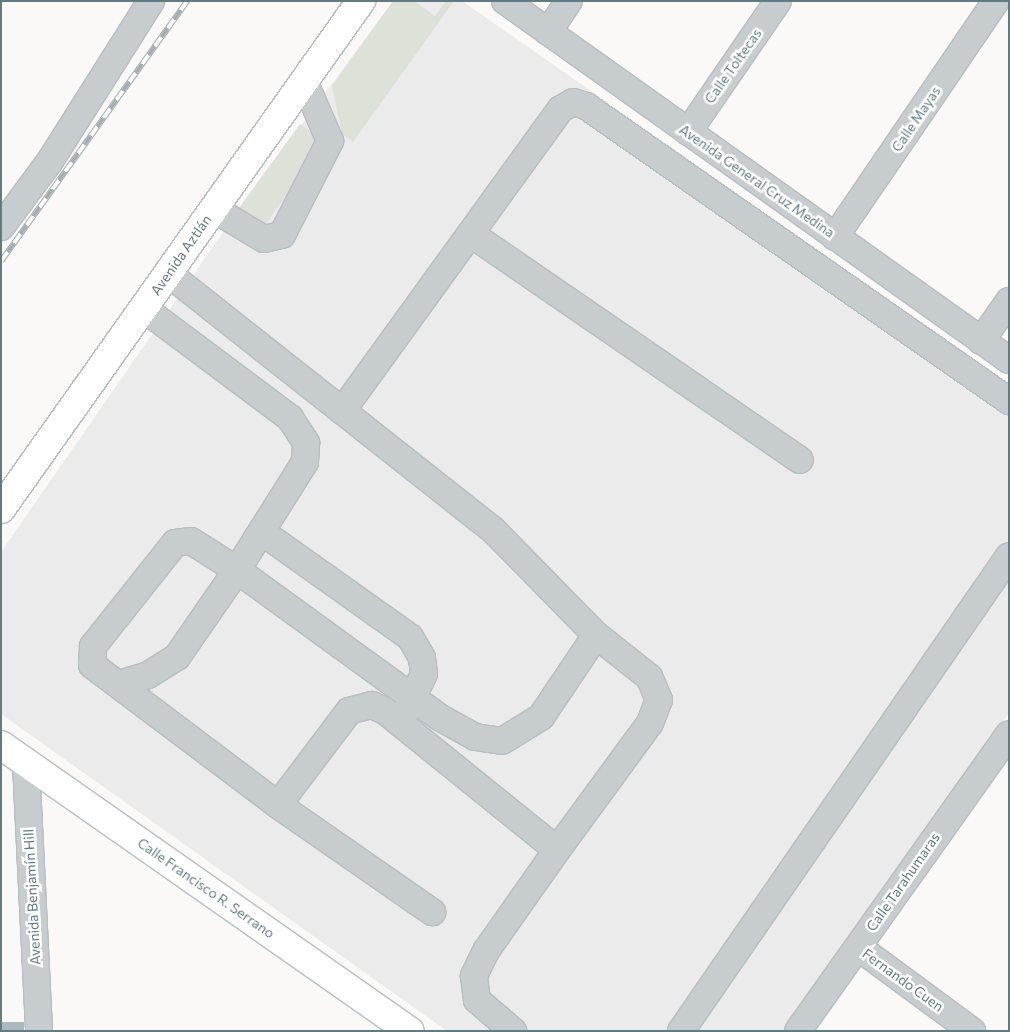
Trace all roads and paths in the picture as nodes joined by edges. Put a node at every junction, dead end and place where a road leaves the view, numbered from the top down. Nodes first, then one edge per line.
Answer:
1 (151, 1) edge
2 (361, 1) edge
3 (504, 1) edge
4 (570, 1) edge
5 (778, 1) edge
6 (996, 1) edge
7 (548, 32) junction
8 (304, 81) junction
9 (688, 132) junction
10 (214, 209) junction
11 (1, 226) edge
12 (472, 234) junction
13 (835, 237) junction
14 (168, 274) junction
15 (1009, 301) edge
16 (143, 308) junction
17 (981, 341) junction
18 (275, 359) junction
19 (1009, 360) edge
20 (253, 390) junction
21 (1009, 401) edge
22 (342, 411) junction
23 (800, 460) dead end
24 (1, 509) edge
25 (262, 532) junction
26 (1009, 556) edge
27 (237, 570) junction
28 (596, 635) junction
29 (119, 684) junction
30 (415, 698) junction
31 (398, 721) junction
32 (1009, 734) edge
33 (1, 746) edge
34 (26, 764) junction
35 (278, 805) junction
36 (557, 850) junction
37 (432, 912) dead end
38 (858, 946) junction
39 (39, 1031) edge
40 (410, 1031) edge
41 (513, 1031) edge
42 (681, 1031) edge
43 (798, 1031) edge
44 (972, 1031) edge

1 - 11 street
2 - 8 main road, Avenida Aztlán
3 - 7 street, Avenida General Cruz Medina
4 - 7 street
5 - 9 street, Calle Toltecas
6 - 13 street, Calle Mayas
7 - 9 street, Avenida General Cruz Medina
8 - 10 main road, Avenida Aztlán
8 - 10 street
9 - 13 street, Avenida General Cruz Medina
10 - 14 main road, Avenida Aztlán
12 - 21 street
12 - 22 street
12 - 23 street
13 - 17 street, Avenida General Cruz Medina
14 - 16 main road, Avenida Aztlán
14 - 18 street
15 - 17 street
16 - 20 street
16 - 24 main road, Avenida Aztlán
17 - 19 street, Avenida General Cruz Medina
18 - 20 street
18 - 22 street
20 - 25 street
22 - 28 street
25 - 27 street
25 - 30 street
26 - 42 street
27 - 29 street
27 - 29 street
27 - 30 street
28 - 30 street
28 - 36 street
29 - 35 street
30 - 31 street
31 - 35 street
31 - 36 street
32 - 38 street, Calle Tarahumaras
33 - 34 main road, Calle Francisco R. Serrano
34 - 39 street, Avenida Benjamín Hill
34 - 40 main road, Calle Francisco R. Serrano
35 - 37 street
36 - 41 street
38 - 43 street, Calle Tarahumaras
38 - 44 street, Fernando Cuen

